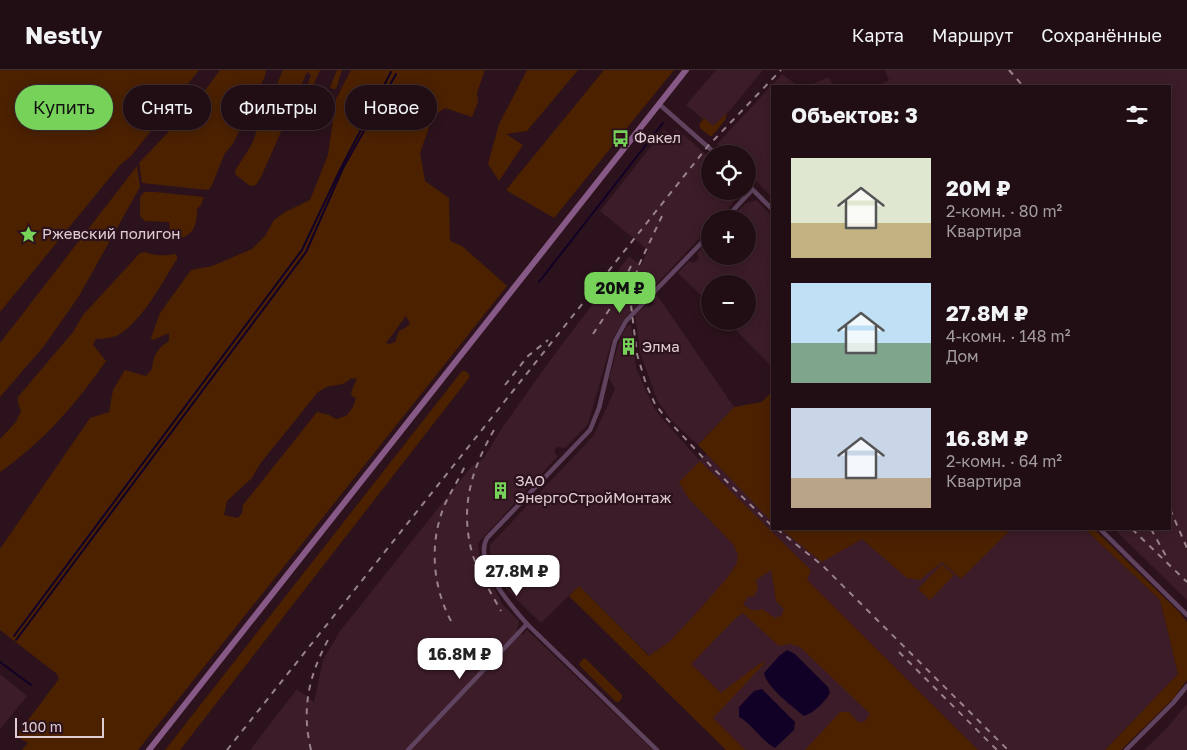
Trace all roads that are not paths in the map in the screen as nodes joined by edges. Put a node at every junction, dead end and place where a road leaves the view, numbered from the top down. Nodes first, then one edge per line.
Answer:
1 (686, 70) edge
2 (659, 104) junction
3 (706, 145) edge
4 (756, 194) edge
5 (743, 200) edge
6 (771, 208) edge
7 (733, 210) edge
8 (701, 243) edge
9 (1101, 530) edge
10 (1187, 615) edge
11 (527, 624) junction
12 (1187, 686) edge
13 (149, 750) edge
14 (408, 750) edge
15 (657, 750) edge
16 (1126, 750) edge

1 - 2 main road
2 - 3 street
2 - 13 main road
4 - 6 street
5 - 7 street
8 - 11 street
9 - 10 street
11 - 14 street
11 - 15 street
12 - 16 street

